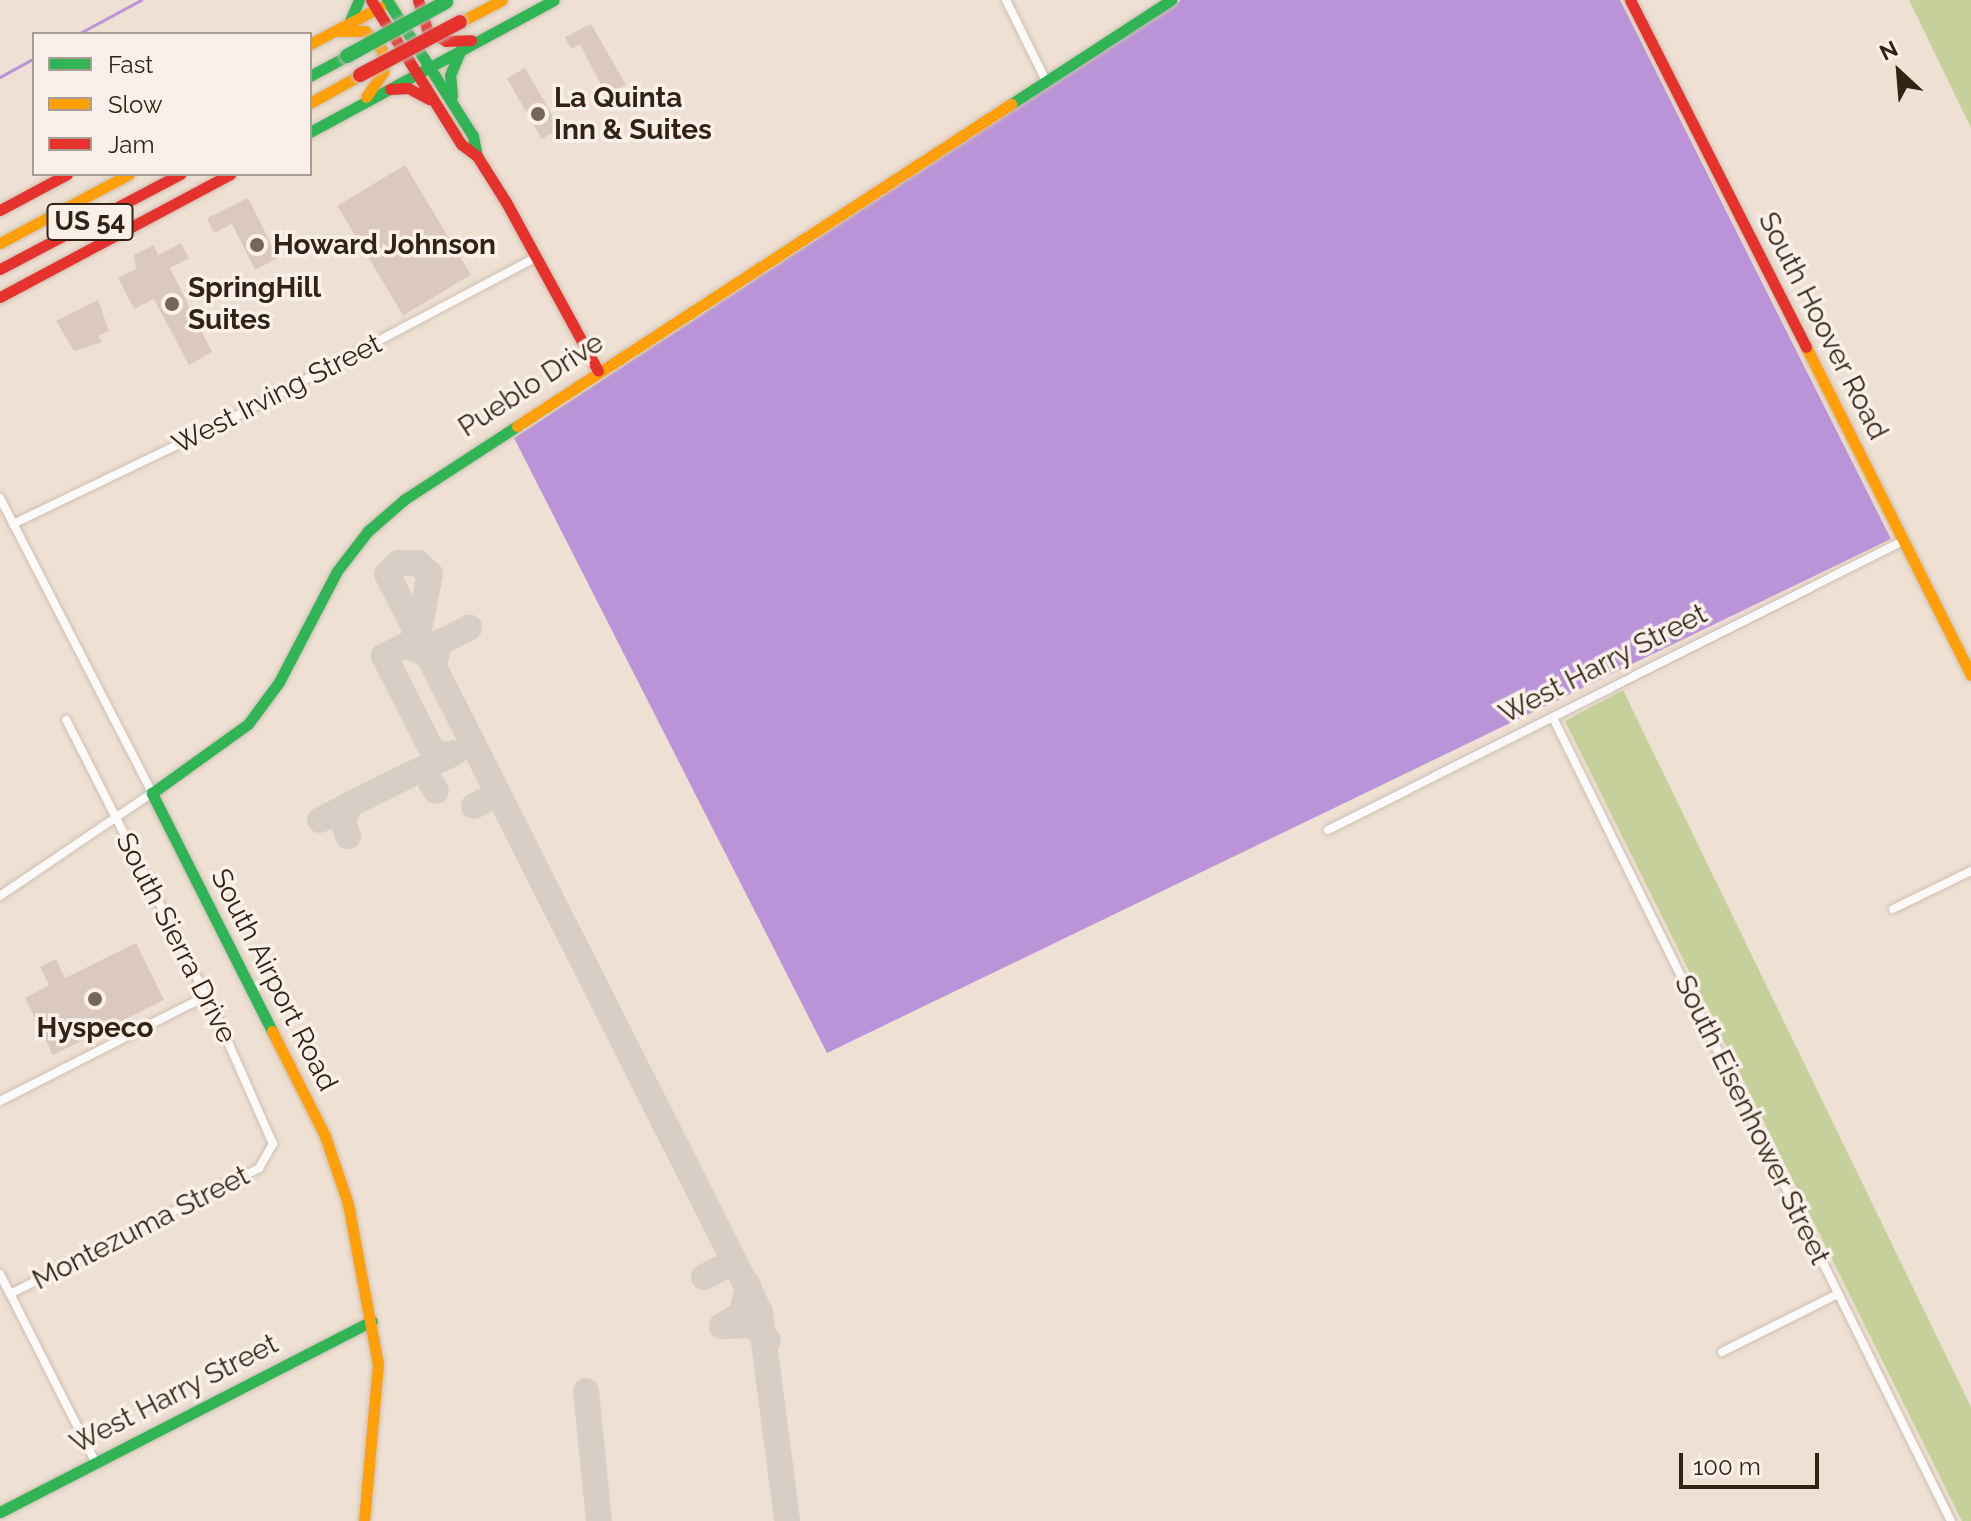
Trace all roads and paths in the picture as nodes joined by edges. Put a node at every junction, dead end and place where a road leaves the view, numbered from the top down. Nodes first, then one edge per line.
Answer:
1 (359, 0) edge
2 (418, 0) edge
3 (502, 0) edge
4 (554, 0) edge
5 (1006, 0) edge
6 (1171, 0) edge
7 (1630, 0) edge
8 (448, 1) edge
9 (383, 2) edge
10 (342, 27) junction
11 (481, 38) junction
12 (312, 43) edge
13 (461, 49) junction
14 (423, 69) junction
15 (312, 75) edge
16 (1046, 81) junction
17 (385, 90) junction
18 (312, 102) edge
19 (360, 104) junction
20 (438, 107) junction
21 (457, 111) junction
22 (312, 131) edge
23 (477, 156) junction
24 (63, 176) edge
25 (125, 176) edge
26 (176, 176) edge
27 (226, 176) edge
28 (0, 210) edge
29 (0, 243) edge
30 (536, 257) junction
31 (0, 269) edge
32 (0, 297) edge
33 (598, 371) junction
34 (0, 498) edge
35 (13, 524) junction
36 (1901, 542) junction
37 (1971, 675) edge
38 (1553, 718) junction
39 (66, 720) dead end
40 (152, 793) junction
41 (116, 819) junction
42 (1328, 830) dead end
43 (1971, 871) edge
44 (0, 896) edge
45 (1893, 909) dead end
46 (206, 996) junction
47 (0, 1101) edge
48 (269, 1159) joint
49 (0, 1274) edge
50 (10, 1294) junction
51 (1838, 1294) junction
52 (372, 1321) junction
53 (1722, 1352) dead end
54 (96, 1463) junction
55 (0, 1512) edge
56 (364, 1521) edge
57 (1951, 1521) edge

1 - 10 main road
2 - 11 main road
3 - 18 main road, bridge
4 - 11 main road
5 - 16 street
6 - 16 main road, Pueblo Drive
7 - 36 main road, South Hoover Road
8 - 15 main road, bridge
9 - 10 main road
9 - 14 main road
10 - 12 main road
10 - 19 main road
11 - 13 main road
13 - 14 main road
13 - 21 main road
14 - 17 main road
14 - 20 main road
14 - 21 main road
16 - 33 main road, Pueblo Drive
17 - 19 main road
17 - 20 main road
19 - 22 main road
20 - 23 main road
21 - 23 main road
23 - 30 main road
24 - 28 main road
25 - 29 main road, US 54
26 - 31 main road, US 54
27 - 32 main road
30 - 33 main road
30 - 35 street, West Irving Street
33 - 40 main road, Pueblo Drive
34 - 35 street, South Airport Road
35 - 40 street, South Airport Road
36 - 37 main road, South Hoover Road
36 - 38 street, West Harry Street
38 - 42 street, West Harry Street
38 - 51 street, South Eisenhower Street
39 - 41 street, South Sierra Drive
40 - 41 street, Pueblo Drive
40 - 52 main road, South Airport Road
41 - 44 street, Pueblo Drive
41 - 46 street, South Sierra Drive
43 - 45 street
46 - 47 street
46 - 48 street, South Sierra Drive
48 - 50 street, Montezuma Street
49 - 50 street
50 - 54 street
51 - 53 street
51 - 57 street, South Eisenhower Street
52 - 54 main road, West Harry Street
52 - 56 main road, South Airport Road
54 - 55 main road, West Harry Street

